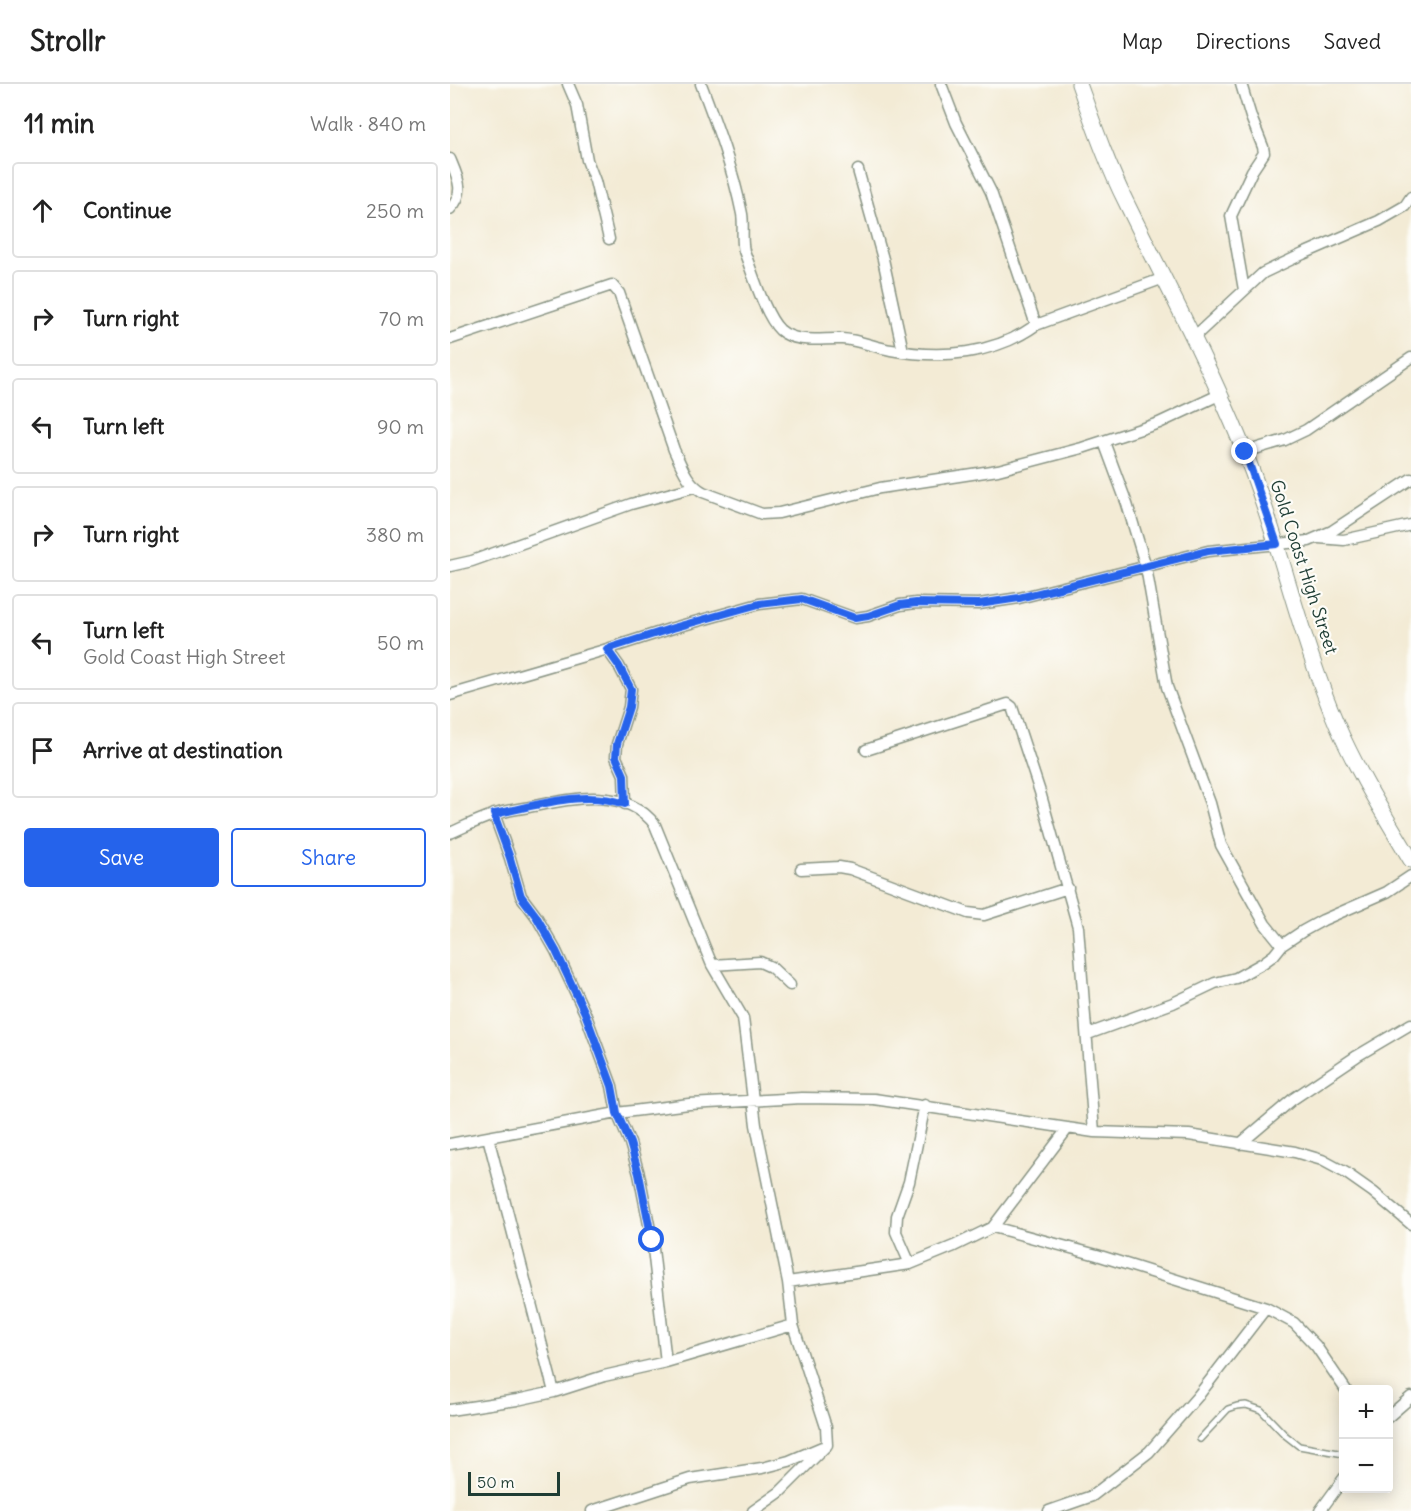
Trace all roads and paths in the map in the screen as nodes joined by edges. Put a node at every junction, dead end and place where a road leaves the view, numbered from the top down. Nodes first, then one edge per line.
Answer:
1 (568, 84) edge
2 (701, 84) edge
3 (941, 84) edge
4 (1079, 84) edge
5 (1241, 84) edge
6 (450, 159) edge
7 (858, 171) dead end
8 (1411, 197) edge
9 (450, 209) edge
10 (609, 239) dead end
11 (1164, 278) junction
12 (1244, 290) junction
13 (1036, 325) junction
14 (1194, 337) junction
15 (450, 339) edge
16 (903, 351) junction
17 (1411, 358) edge
18 (1221, 394) junction
19 (1104, 442) junction
20 (1245, 452) junction
21 (1411, 479) edge
22 (694, 487) junction
23 (1411, 525) edge
24 (1318, 538) junction
25 (1277, 544) junction
26 (450, 567) edge
27 (1146, 567) junction
28 (607, 649) junction
29 (450, 695) edge
30 (866, 750) dead end
31 (625, 804) junction
32 (494, 814) junction
33 (450, 833) edge
34 (1411, 860) edge
35 (801, 869) dead end
36 (1411, 876) edge
37 (1068, 888) junction
38 (1282, 945) junction
39 (712, 965) junction
40 (790, 985) dead end
41 (1411, 1024) edge
42 (1088, 1035) junction
43 (754, 1100) junction
44 (925, 1105) junction
45 (617, 1113) junction
46 (1068, 1128) junction
47 (1094, 1132) junction
48 (488, 1137) junction
49 (450, 1144) edge
50 (1240, 1144) junction
51 (1411, 1224) edge
52 (993, 1227) junction
53 (910, 1264) junction
54 (788, 1282) junction
55 (1266, 1308) junction
56 (793, 1325) junction
57 (666, 1362) junction
58 (1343, 1385) edge
59 (554, 1392) junction
60 (1411, 1397) edge
61 (450, 1410) edge
62 (1393, 1413) edge
63 (1200, 1439) dead end
64 (827, 1445) junction
65 (1339, 1453) edge
66 (1339, 1485) edge
67 (592, 1511) edge
68 (753, 1511) edge
69 (1049, 1511) edge
70 (1320, 1511) edge

1 - 10 street
2 - 16 street
3 - 13 street
4 - 11 street, Gold Coast High Street
5 - 12 street
6 - 9 street
7 - 16 street
8 - 12 street
11 - 13 street
11 - 14 street, Gold Coast High Street
12 - 14 street
13 - 16 street
14 - 18 street, Gold Coast High Street
15 - 22 street
17 - 20 street
18 - 19 street
18 - 20 street, Gold Coast High Street
19 - 22 street
19 - 27 street
20 - 25 street, Gold Coast High Street
21 - 24 street
22 - 26 street
23 - 24 street
24 - 25 street
25 - 27 street
25 - 34 street, Gold Coast High Street
27 - 28 street
27 - 38 street
28 - 29 street
28 - 31 street
30 - 37 street
31 - 32 street
31 - 39 street
32 - 33 street
32 - 45 street
35 - 37 street
36 - 38 street
37 - 42 street
38 - 42 street
39 - 40 street
39 - 43 street
41 - 50 street
42 - 47 street
43 - 44 street
43 - 45 street
43 - 54 street
44 - 46 street
44 - 53 street
45 - 48 street
45 - 57 street
46 - 47 street
46 - 52 street
47 - 50 street
48 - 49 street
48 - 59 street
50 - 51 street
52 - 53 street
52 - 55 street
53 - 54 street
54 - 56 street
55 - 58 street
55 - 69 street
56 - 57 street
56 - 64 street
57 - 59 street
59 - 61 street
60 - 62 street
63 - 65 lane
64 - 67 street
64 - 68 street
66 - 70 street

